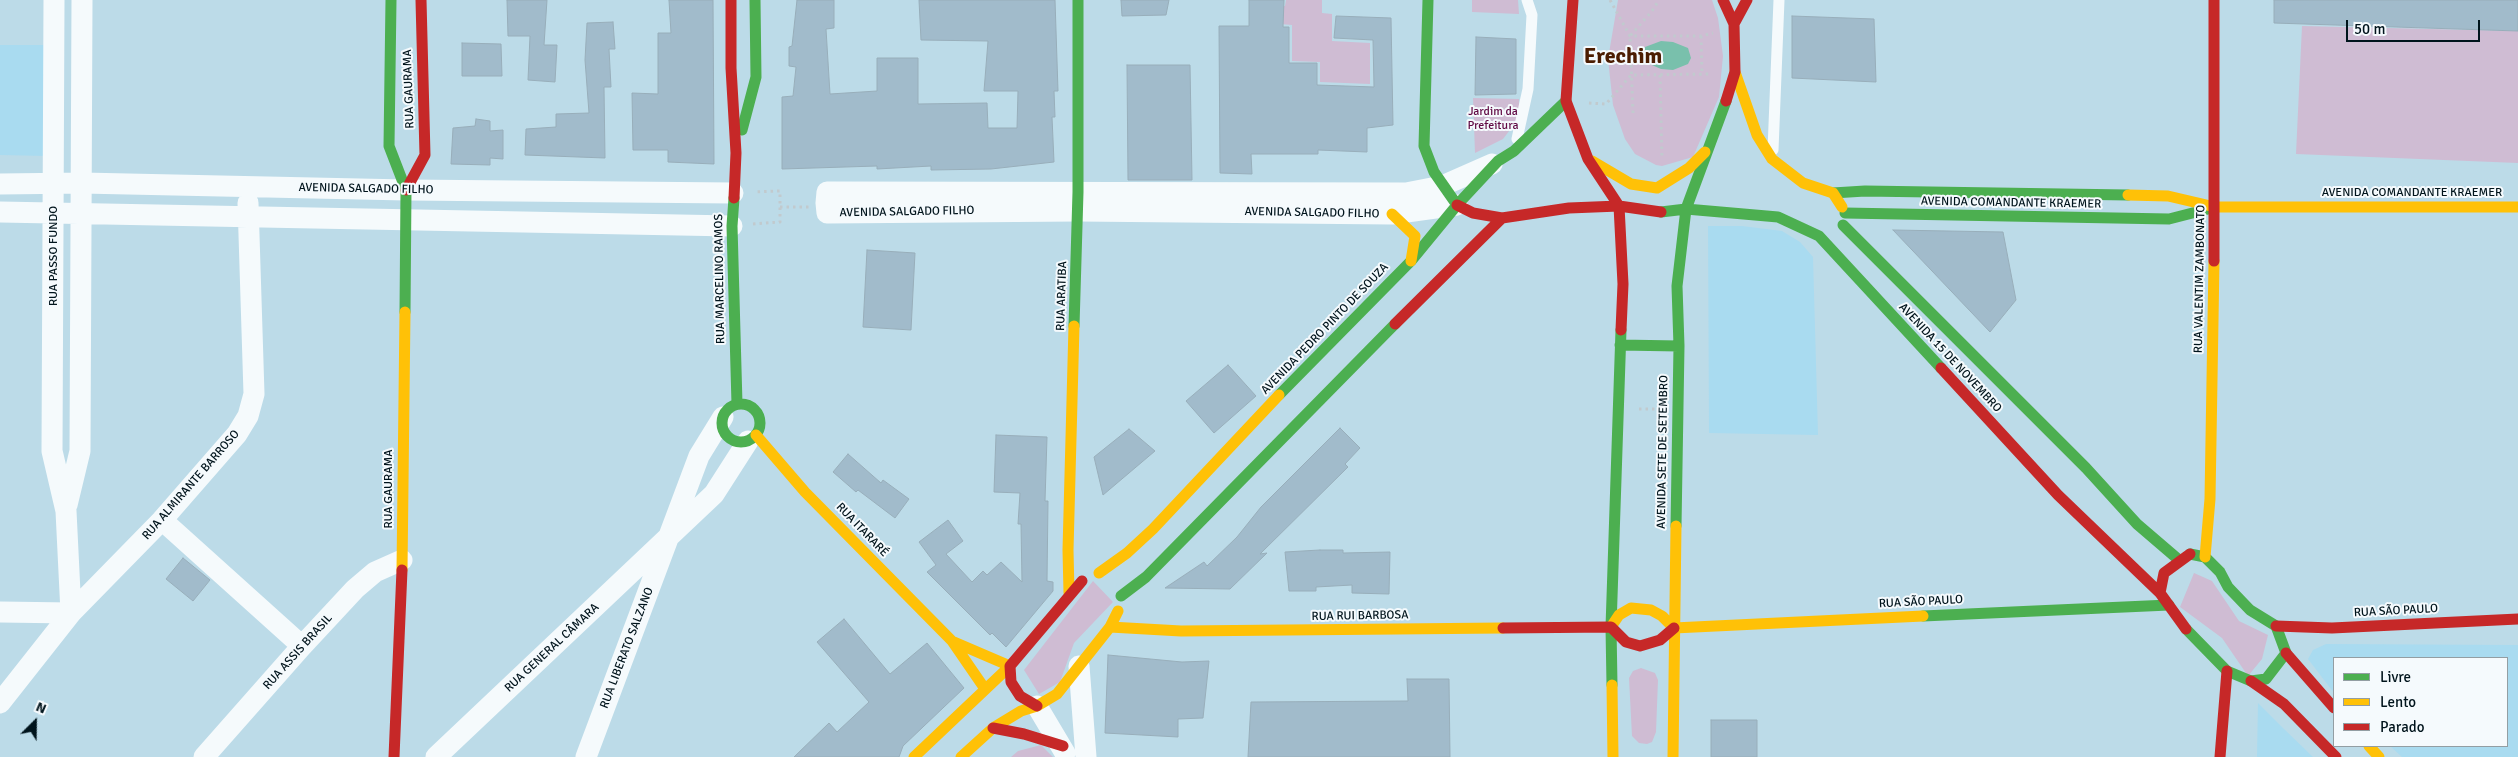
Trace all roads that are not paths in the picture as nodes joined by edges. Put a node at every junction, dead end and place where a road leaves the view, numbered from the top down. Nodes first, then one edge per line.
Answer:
1 (54, 0) edge
2 (82, 0) edge
3 (391, 0) edge
4 (421, 0) edge
5 (731, 0) edge
6 (755, 0) edge
7 (1078, 0) edge
8 (1428, 0) edge
9 (1528, 0) edge
10 (1723, 0) edge
11 (1747, 0) edge
12 (1780, 0) edge
13 (2214, 0) edge
14 (1570, 3) edge
15 (1734, 24) junction
16 (407, 49) junction
17 (1735, 72) junction
18 (1566, 101) junction
19 (1706, 151) junction
20 (736, 153) junction
21 (1506, 156) junction
22 (1588, 159) junction
23 (1772, 159) junction
24 (82, 182) junction
25 (54, 183) junction
26 (0, 184) edge
27 (247, 186) junction
28 (1442, 186) junction
29 (406, 190) junction
30 (733, 193) junction
31 (1833, 193) junction
32 (1078, 202) junction
33 (1456, 205) junction
34 (1618, 206) junction
35 (2215, 207) junction
36 (2518, 207) edge
37 (1686, 209) junction
38 (0, 212) edge
39 (54, 212) junction
40 (82, 213) junction
41 (1845, 213) junction
42 (1392, 214) junction
43 (248, 217) junction
44 (1502, 218) junction
45 (404, 220) junction
46 (1843, 225) junction
47 (732, 226) junction
48 (1819, 236) junction
49 (1411, 261) junction
50 (1620, 345) junction
51 (1679, 346) junction
52 (1287, 386) junction
53 (1302, 405) junction
54 (730, 411) junction
55 (752, 438) junction
56 (52, 451) junction
57 (80, 451) junction
58 (2086, 468) junction
59 (2085, 488) dead end
60 (2058, 495) junction
61 (2076, 500) dead end
62 (66, 511) junction
63 (162, 520) junction
64 (2137, 524) junction
65 (2102, 537) junction
66 (668, 540) junction
67 (2204, 557) junction
68 (402, 560) junction
69 (2179, 560) junction
70 (1099, 572) junction
71 (1117, 588) junction
72 (1069, 593) junction
73 (2160, 593) junction
74 (2169, 605) junction
75 (0, 612) edge
76 (71, 613) junction
77 (2518, 619) edge
78 (2276, 626) junction
79 (1110, 627) junction
80 (1611, 628) junction
81 (1674, 628) junction
82 (952, 641) junction
83 (302, 646) junction
84 (2286, 653) junction
85 (1010, 666) junction
86 (1079, 666) junction
87 (2227, 671) junction
88 (2251, 681) junction
89 (985, 689) junction
90 (0, 704) edge
91 (1037, 706) junction
92 (2333, 707) edge
93 (993, 728) junction
94 (2370, 747) edge
95 (1065, 751) edge
96 (204, 757) edge
97 (394, 757) edge
98 (436, 757) edge
99 (586, 757) edge
100 (914, 757) edge
101 (961, 757) edge
102 (1086, 757) edge
103 (1613, 757) edge
104 (1673, 757) edge
105 (2220, 757) edge
106 (2336, 757) edge
107 (2379, 757) edge

1 - 25 street, RUA PASSO FUNDO
2 - 24 street, RUA PASSO FUNDO
3 - 16 main road, RUA GAURAMA
4 - 16 main road, RUA GAURAMA
5 - 20 main road, RUA MARCELINO RAMOS
6 - 20 main road, RUA MARCELINO RAMOS
7 - 32 main road, RUA ARATIBA
8 - 28 main road
9 - 21 lane
10 - 15 main road
11 - 15 main road
12 - 23 lane
13 - 35 main road, RUA VALENTIM ZAMBONATO
14 - 18 main road
15 - 17 main road
16 - 29 main road, RUA GAURAMA
16 - 29 main road, RUA GAURAMA
17 - 19 main road
17 - 23 main road
18 - 21 main road, AVENIDA PEDRO PINTO DE SOUZA
18 - 22 main road
19 - 22 main road
19 - 37 main road, AVENIDA SETE DE SETEMBRO
20 - 30 main road, RUA MARCELINO RAMOS
21 - 28 street, AVENIDA SALGADO FILHO
21 - 33 main road, AVENIDA PEDRO PINTO DE SOUZA
22 - 34 main road
23 - 31 main road
24 - 25 street, AVENIDA SALGADO FILHO
24 - 27 street, AVENIDA SALGADO FILHO
24 - 40 street, RUA PASSO FUNDO
25 - 26 street, AVENIDA SALGADO FILHO
25 - 39 street, RUA PASSO FUNDO
27 - 29 street, AVENIDA SALGADO FILHO
27 - 43 street, RUA ALMIRANTE BARROSO
28 - 32 street, AVENIDA SALGADO FILHO
28 - 33 main road
29 - 30 street, AVENIDA SALGADO FILHO
29 - 45 main road, RUA GAURAMA
30 - 47 main road, RUA MARCELINO RAMOS
31 - 35 main road, AVENIDA COMANDANTE KRAEMER
31 - 41 main road
32 - 32 street, AVENIDA SALGADO FILHO
32 - 42 street, AVENIDA SALGADO FILHO
32 - 72 main road, RUA ARATIBA
33 - 42 street, AVENIDA SALGADO FILHO
33 - 44 main road, AVENIDA SALGADO FILHO
33 - 49 main road, AVENIDA PEDRO PINTO DE SOUZA
34 - 37 main road, AVENIDA 15 DE NOVEMBRO
34 - 44 main road
34 - 50 main road
35 - 36 main road, AVENIDA COMANDANTE KRAEMER
35 - 41 main road, AVENIDA COMANDANTE KRAEMER
35 - 67 main road, RUA VALENTIM ZAMBONATO
37 - 48 main road, AVENIDA 15 DE NOVEMBRO
37 - 51 main road, AVENIDA SETE DE SETEMBRO
38 - 39 street
39 - 40 street
39 - 56 street, RUA PASSO FUNDO
40 - 43 street
40 - 57 street, RUA PASSO FUNDO
41 - 46 main road
42 - 49 main road
43 - 45 street
43 - 63 street, RUA ALMIRANTE BARROSO
44 - 53 main road
45 - 47 street
45 - 68 main road, RUA GAURAMA
46 - 48 main road
46 - 58 main road, AVENIDA 15 DE NOVEMBRO
47 - 54 main road, RUA MARCELINO RAMOS
48 - 60 main road, AVENIDA 15 DE NOVEMBRO
49 - 52 main road, AVENIDA PEDRO PINTO DE SOUZA
50 - 51 main road
50 - 80 main road
51 - 81 main road, AVENIDA SETE DE SETEMBRO
52 - 53 main road
52 - 70 main road, AVENIDA PEDRO PINTO DE SOUZA
53 - 71 main road
54 - 55 main road
54 - 55 main road
54 - 66 street
55 - 66 street, RUA GENERAL CÂMARA
55 - 82 main road, RUA ITARARÉ
56 - 57 street
56 - 62 street, RUA PASSO FUNDO
57 - 62 street, RUA PASSO FUNDO
58 - 59 main road
58 - 64 main road, AVENIDA 15 DE NOVEMBRO
60 - 61 main road
60 - 65 main road, AVENIDA 15 DE NOVEMBRO
62 - 76 street, RUA PASSO FUNDO
63 - 76 street, RUA ALMIRANTE BARROSO
63 - 83 street
64 - 65 main road
64 - 69 main road, AVENIDA 15 DE NOVEMBRO
65 - 73 main road, AVENIDA 15 DE NOVEMBRO
66 - 98 street, RUA GENERAL CÂMARA
66 - 99 street, RUA LIBERATO SALZANO
67 - 69 main road
67 - 78 main road
68 - 83 street, RUA ASSIS BRASIL
68 - 97 main road, RUA GAURAMA
69 - 73 main road
70 - 71 main road
70 - 72 main road, AVENIDA PEDRO PINTO DE SOUZA
71 - 79 main road
72 - 85 main road, AVENIDA PEDRO PINTO DE SOUZA
73 - 74 main road, AVENIDA 15 DE NOVEMBRO
74 - 81 main road, RUA SÃO PAULO
74 - 87 main road, AVENIDA 15 DE NOVEMBRO
75 - 76 street
76 - 90 street, RUA ALMIRANTE BARROSO
77 - 78 main road, RUA SÃO PAULO
78 - 84 main road
79 - 80 main road, RUA RUI BARBOSA
79 - 86 main road
80 - 81 main road
80 - 81 main road
80 - 103 main road
81 - 104 main road, AVENIDA SETE DE SETEMBRO
82 - 85 main road, RUA ITARARÉ
82 - 89 main road, RUA ITARARÉ
83 - 96 street, RUA ASSIS BRASIL
84 - 88 main road
84 - 92 main road
85 - 89 main road, AVENIDA PEDRO PINTO DE SOUZA
85 - 91 main road
86 - 91 main road
86 - 102 street
87 - 88 main road, AVENIDA 15 DE NOVEMBRO
87 - 105 main road
88 - 106 main road, AVENIDA 15 DE NOVEMBRO
89 - 100 main road, AVENIDA PEDRO PINTO DE SOUZA
91 - 93 main road
91 - 95 street
93 - 95 main road
93 - 101 main road
94 - 107 main road

